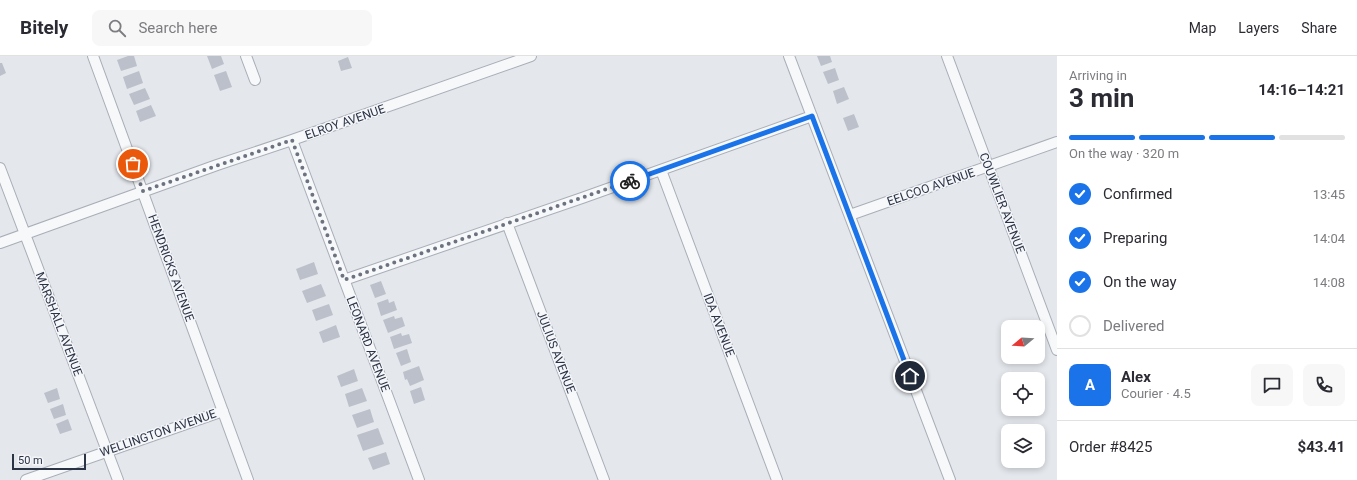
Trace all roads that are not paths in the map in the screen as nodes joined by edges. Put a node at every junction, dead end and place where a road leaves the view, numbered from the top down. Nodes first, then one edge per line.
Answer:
1 (93, 56) edge
2 (246, 56) edge
3 (531, 56) edge
4 (790, 56) edge
5 (946, 56) edge
6 (255, 80) dead end
7 (812, 116) junction
8 (292, 140) junction
9 (1057, 142) edge
10 (988, 167) junction
11 (0, 168) edge
12 (661, 170) junction
13 (143, 191) junction
14 (850, 215) junction
15 (507, 223) junction
16 (24, 234) junction
17 (0, 242) edge
18 (344, 280) junction
19 (1057, 350) edge
20 (223, 411) junction
21 (108, 452) junction
22 (26, 480) edge
23 (118, 480) edge
24 (248, 480) edge
25 (419, 480) edge
26 (604, 480) edge
27 (777, 480) edge
28 (950, 480) edge

1 - 13 street, HENDRICKS AVENUE
2 - 6 street
3 - 8 street, ELROY AVENUE
4 - 7 street
5 - 10 street, COUWLIER AVENUE
7 - 12 street
7 - 14 street
8 - 13 street, ELROY AVENUE
8 - 18 street, LEONARD AVENUE
9 - 10 street, EELCOO AVENUE
10 - 14 street, EELCOO AVENUE
10 - 19 street, COUWLIER AVENUE
11 - 16 street, MARSHALL AVENUE
12 - 15 street
12 - 27 street, IDA AVENUE
13 - 16 street, ELROY AVENUE
13 - 20 street, HENDRICKS AVENUE
14 - 28 street
15 - 18 street
15 - 26 street, JULIUS AVENUE
16 - 17 street, ELROY AVENUE
16 - 21 street, MARSHALL AVENUE
18 - 25 street, LEONARD AVENUE
20 - 21 street, WELLINGTON AVENUE
20 - 24 street, HENDRICKS AVENUE
21 - 22 street, WELLINGTON AVENUE
21 - 23 street, MARSHALL AVENUE

